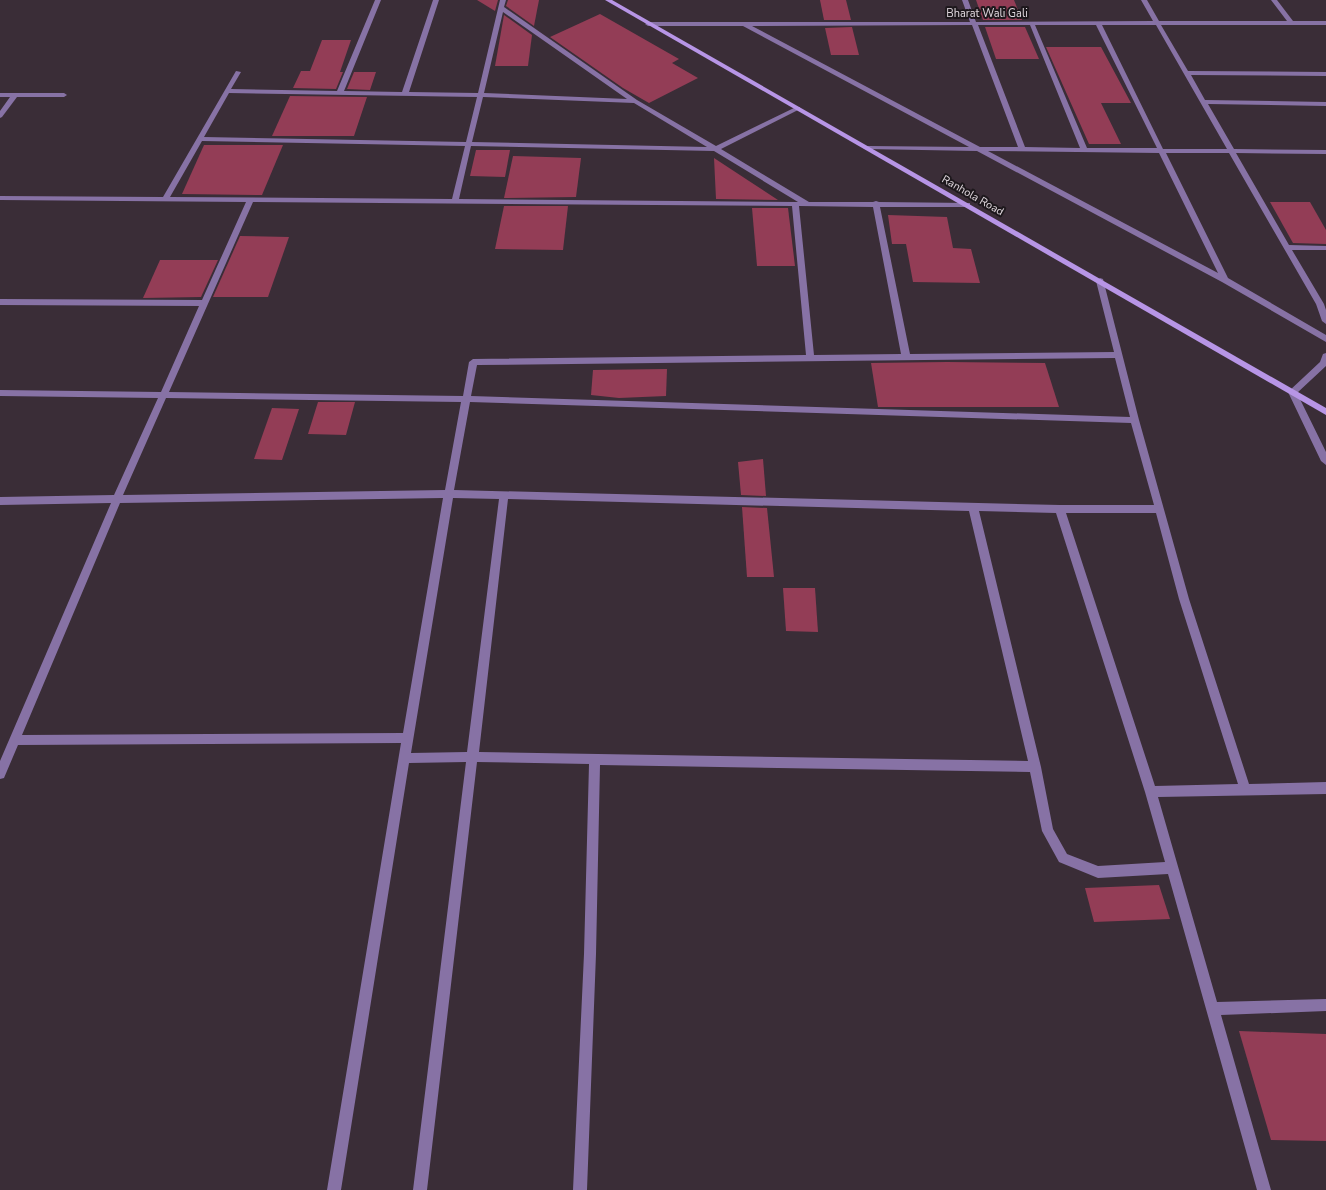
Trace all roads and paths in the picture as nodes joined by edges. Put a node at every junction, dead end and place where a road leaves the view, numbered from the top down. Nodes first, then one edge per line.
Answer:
1 (378, 0) edge
2 (436, 0) edge
3 (503, 0) edge
4 (608, 0) edge
5 (965, 0) edge
6 (1144, 0) edge
7 (1274, 0) edge
8 (501, 8) junction
9 (742, 23) junction
10 (974, 23) junction
11 (1098, 23) junction
12 (1291, 23) junction
13 (1326, 23) edge
14 (648, 24) junction
15 (1032, 24) junction
16 (1158, 24) junction
17 (238, 72) dead end
18 (1185, 73) junction
19 (1326, 74) edge
20 (227, 91) junction
21 (339, 94) junction
22 (405, 94) junction
23 (0, 95) edge
24 (15, 95) junction
25 (480, 95) junction
26 (64, 96) dead end
27 (635, 101) junction
28 (1202, 102) junction
29 (1326, 104) edge
30 (798, 108) junction
31 (0, 116) edge
32 (200, 139) junction
33 (468, 145) junction
34 (868, 148) junction
35 (716, 149) junction
36 (978, 149) junction
37 (1022, 149) junction
38 (1084, 150) junction
39 (1161, 150) junction
40 (1231, 151) junction
41 (1326, 152) edge
42 (0, 198) edge
43 (165, 199) junction
44 (251, 199) junction
45 (455, 200) junction
46 (795, 203) junction
47 (806, 203) junction
48 (876, 203) junction
49 (967, 205) junction
50 (1287, 247) junction
51 (1326, 248) edge
52 (1225, 280) junction
53 (1100, 281) junction
54 (0, 302) edge
55 (205, 303) junction
56 (1323, 304) edge
57 (1326, 321) edge
58 (1326, 339) edge
59 (1119, 355) junction
60 (906, 356) junction
61 (810, 357) junction
62 (1325, 361) edge
63 (1292, 392) junction
64 (0, 394) edge
65 (164, 396) junction
66 (465, 399) junction
67 (1326, 412) edge
68 (1135, 420) junction
69 (1326, 461) edge
70 (449, 494) junction
71 (504, 495) junction
72 (117, 500) junction
73 (0, 501) edge
74 (973, 506) junction
75 (1060, 509) junction
76 (1160, 509) junction
77 (408, 738) junction
78 (15, 740) junction
79 (472, 757) junction
80 (404, 758) junction
81 (595, 759) junction
82 (1036, 767) junction
83 (0, 774) edge
84 (1326, 788) edge
85 (1245, 790) junction
86 (1151, 792) junction
87 (1171, 868) junction
88 (1326, 1005) edge
89 (1212, 1009) junction
90 (334, 1190) edge
91 (420, 1190) edge
92 (580, 1190) edge
93 (1264, 1190) edge

1 - 21 street
2 - 22 street
3 - 8 street
4 - 14 street, Ranhola Road
5 - 10 street
6 - 16 street
7 - 12 street
8 - 25 street
8 - 27 street
9 - 10 street, Bharat Wali Gali
9 - 14 street, Bharat Wali Gali
9 - 36 street
10 - 15 street, Bharat Wali Gali
10 - 37 street
11 - 15 street, Bharat Wali Gali
11 - 16 street, Bharat Wali Gali
11 - 39 street
12 - 13 street, Bharat Wali Gali
12 - 16 street, Bharat Wali Gali
14 - 30 street, Ranhola Road
15 - 38 street
16 - 18 street
17 - 20 street
18 - 19 street
18 - 28 street
20 - 21 street
20 - 32 street
21 - 22 street
22 - 25 street
23 - 24 street
24 - 26 street
24 - 31 street
25 - 27 street
25 - 33 street
27 - 35 street
28 - 29 street
28 - 40 street
30 - 34 street, Ranhola Road
30 - 35 street
32 - 33 street
32 - 43 street
33 - 35 street
33 - 45 street
34 - 36 street
34 - 49 street, Ranhola Road
35 - 47 street
36 - 37 street
36 - 52 street
37 - 38 street
38 - 39 street
39 - 40 street
39 - 52 street
40 - 41 street
40 - 50 street
42 - 43 street
43 - 44 street
44 - 45 street
44 - 55 street
45 - 46 street
46 - 47 street
46 - 61 street
47 - 48 street
48 - 49 street
48 - 60 street
49 - 53 street, Ranhola Road
50 - 51 street
50 - 56 street
52 - 58 street
53 - 59 street
53 - 63 street, Ranhola Road
54 - 55 street
55 - 65 street
56 - 57 street
59 - 60 street
59 - 68 street
60 - 61 street
61 - 66 street
62 - 63 street
63 - 67 street, Ranhola Road
63 - 69 street
64 - 65 street
65 - 66 street
65 - 72 street
66 - 68 street
66 - 70 street
68 - 76 street
70 - 71 street
70 - 72 street
70 - 77 street
71 - 74 street
71 - 79 street
72 - 73 street
72 - 78 street
74 - 75 street
74 - 82 street
75 - 76 street
75 - 86 street
76 - 85 street
77 - 78 street
77 - 80 street
78 - 83 street
79 - 80 street
79 - 81 street
79 - 91 street
80 - 90 street
81 - 82 street
81 - 92 street
82 - 87 street
84 - 85 street
85 - 86 street
86 - 87 street
87 - 89 street
88 - 89 street
89 - 93 street

